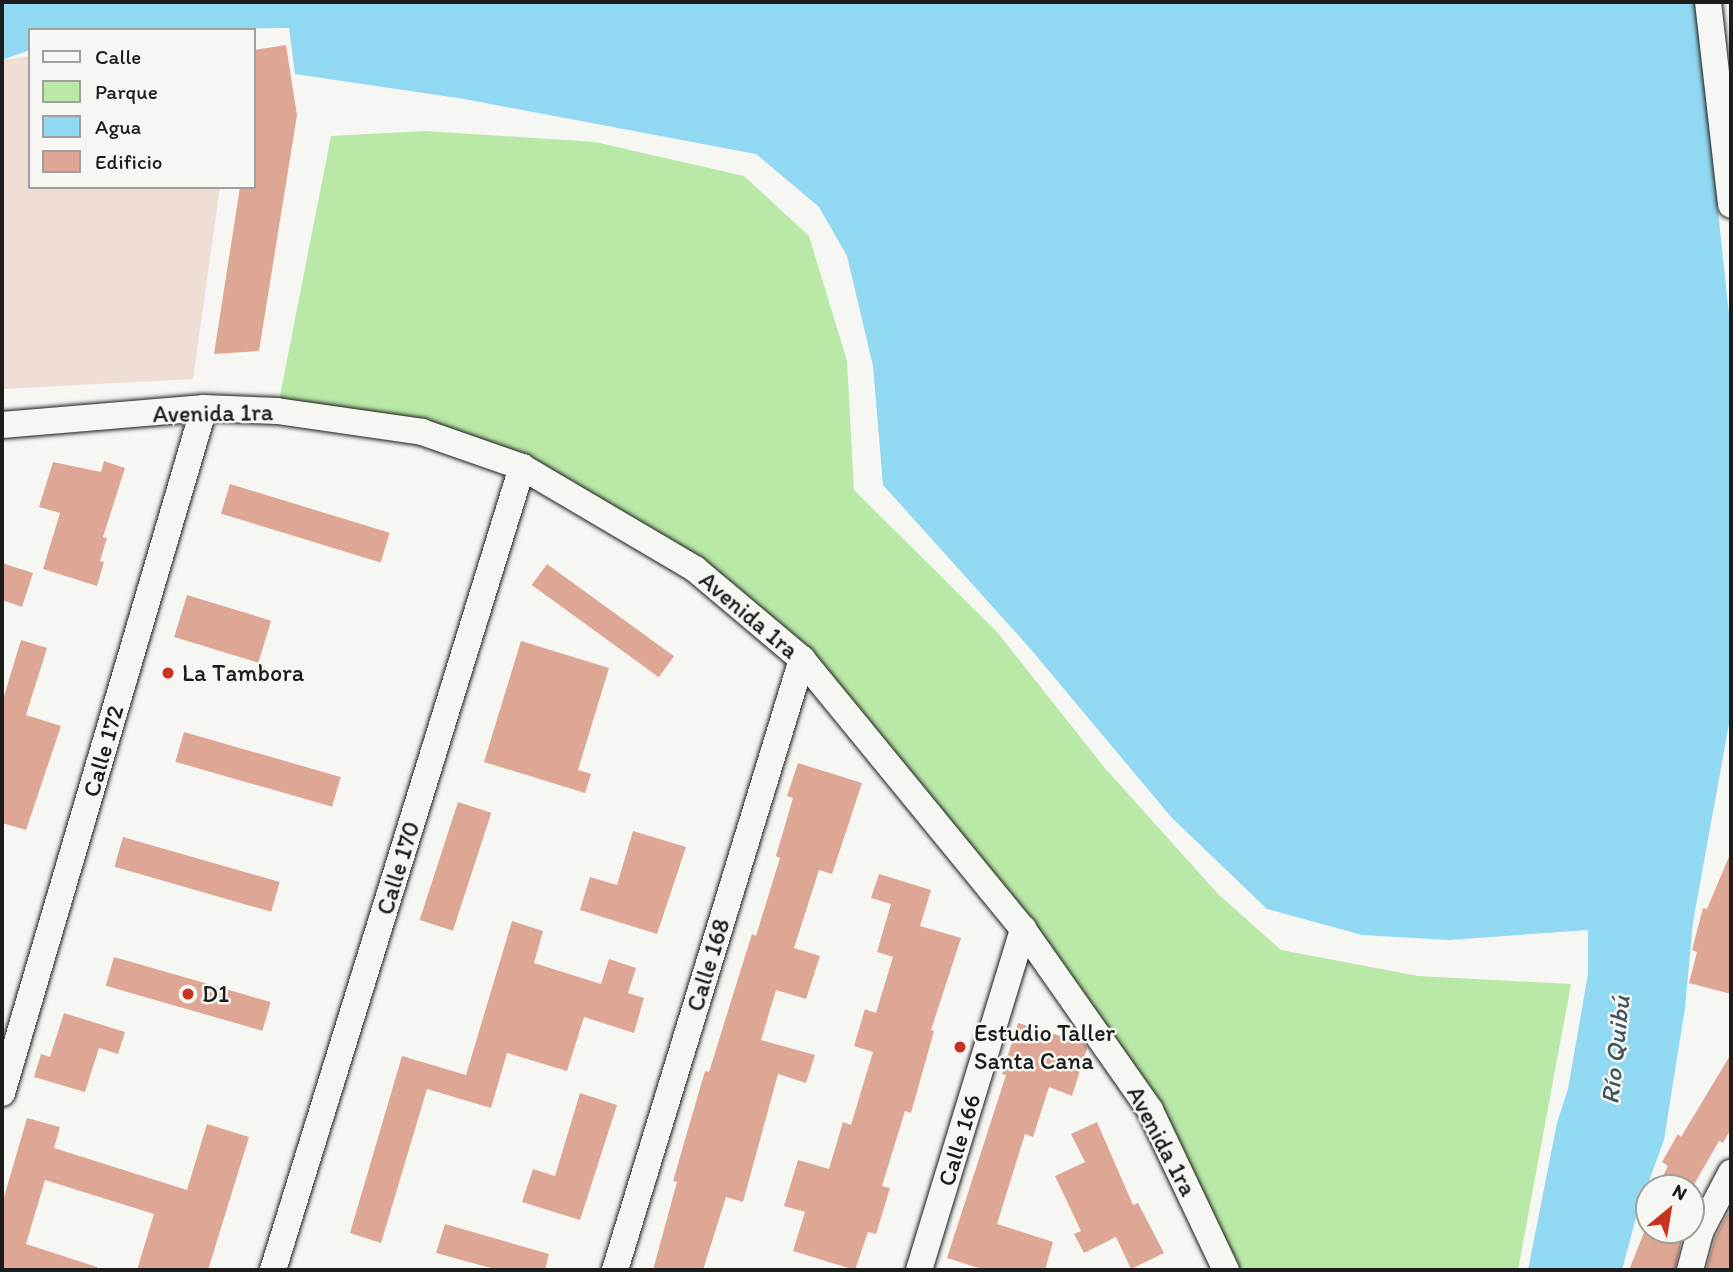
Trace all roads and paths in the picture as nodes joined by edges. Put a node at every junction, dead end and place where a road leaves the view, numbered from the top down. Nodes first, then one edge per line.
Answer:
1 (1708, 2) edge
2 (1731, 205) edge
3 (204, 408) junction
4 (2, 425) edge
5 (522, 467) junction
6 (802, 659) junction
7 (1024, 929) junction
8 (2, 1093) edge
9 (1731, 1173) edge
10 (1221, 1265) edge
11 (273, 1270) edge
12 (615, 1270) edge
13 (919, 1270) edge
14 (1690, 1270) edge

1 - 2 street
3 - 4 street, Avenida 1ra
3 - 5 street, Avenida 1ra
3 - 8 street, Calle 172
5 - 6 street, Avenida 1ra
5 - 11 street, Calle 170
6 - 7 street, Avenida 1ra
6 - 12 street, Calle 168
7 - 10 street, Avenida 1ra
7 - 13 street, Calle 166
9 - 14 street

